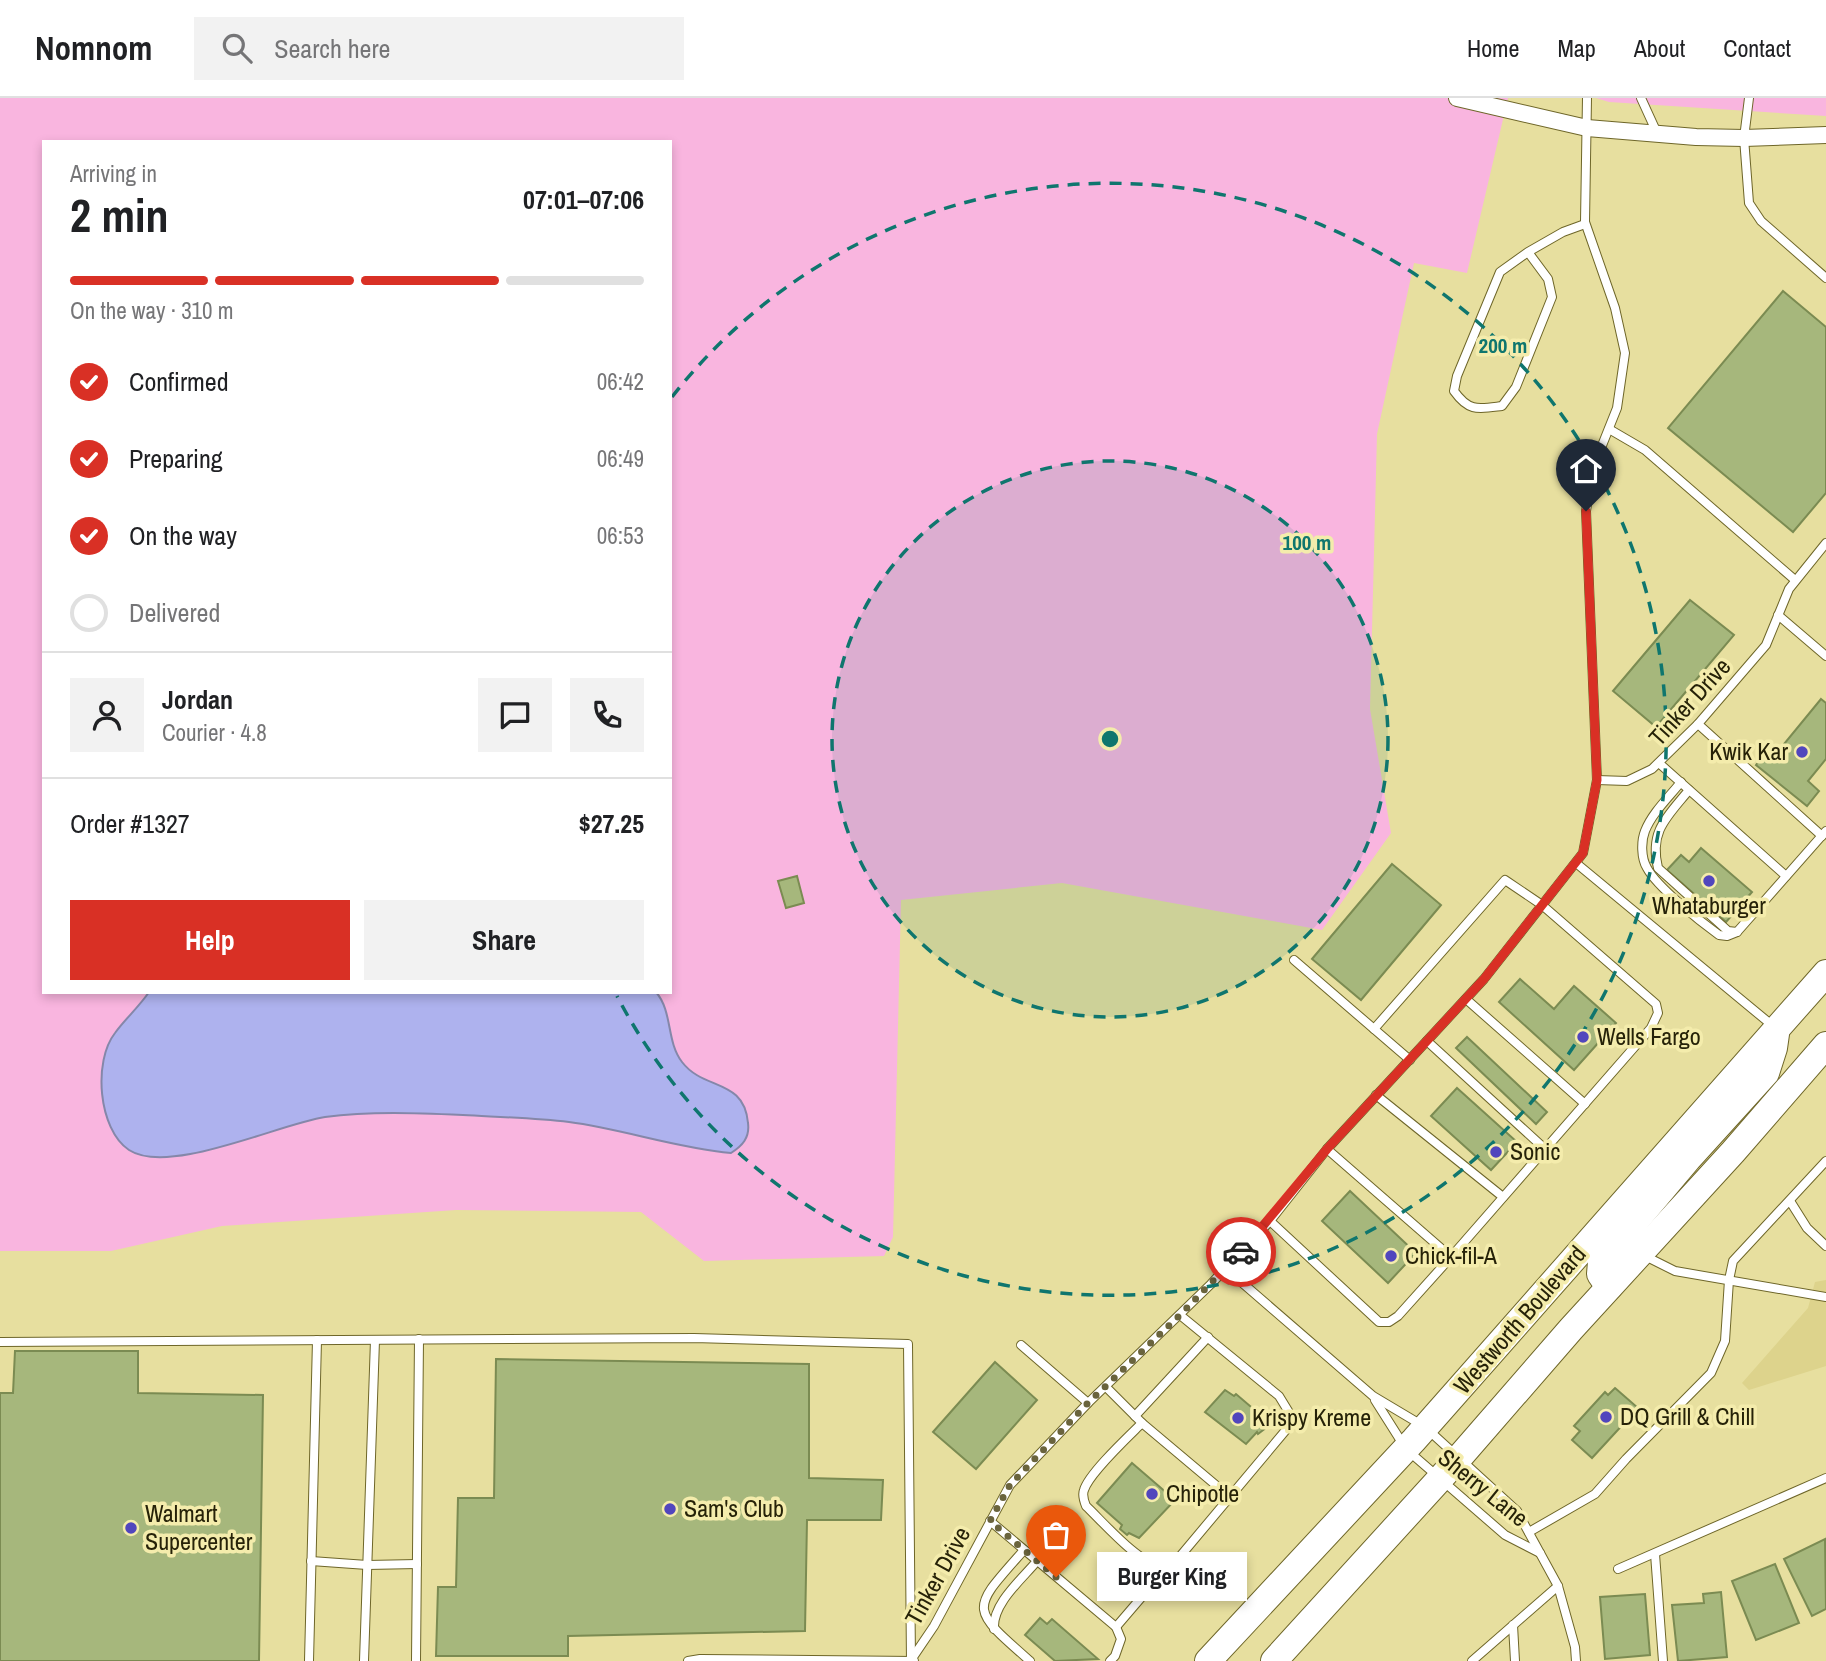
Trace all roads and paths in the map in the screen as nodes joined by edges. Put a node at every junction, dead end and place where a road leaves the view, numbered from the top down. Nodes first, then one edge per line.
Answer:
1 (1457, 98) edge
2 (1587, 98) edge
3 (1641, 98) edge
4 (1749, 98) edge
5 (1587, 128) junction
6 (1657, 133) junction
7 (1826, 135) edge
8 (1744, 138) junction
9 (1586, 224) junction
10 (1528, 252) junction
11 (1826, 278) edge
12 (1609, 429) junction
13 (1826, 543) edge
14 (1795, 580) junction
15 (1778, 615) junction
16 (1826, 656) edge
17 (1698, 724) junction
18 (1660, 764) junction
19 (1597, 780) junction
20 (1681, 782) junction
21 (1689, 790) junction
22 (1824, 833) edge
23 (1576, 863) junction
24 (1786, 876) junction
25 (1542, 905) junction
26 (1737, 932) junction
27 (1294, 960) dead end
28 (1826, 973) edge
29 (1466, 999) junction
30 (1374, 1029) junction
31 (1777, 1029) junction
32 (1427, 1041) junction
33 (1826, 1045) edge
34 (1410, 1060) junction
35 (1376, 1095) junction
36 (1585, 1104) junction
37 (1327, 1149) junction
38 (1545, 1149) junction
39 (1826, 1161) edge
40 (1503, 1197) junction
41 (1790, 1201) junction
42 (1270, 1221) junction
43 (1826, 1246) edge
44 (1640, 1253) junction
45 (1451, 1257) junction
46 (1225, 1268) junction
47 (1728, 1280) junction
48 (1609, 1287) junction
49 (1826, 1297) edge
50 (1180, 1315) junction
51 (1208, 1337) junction
52 (419, 1339) junction
53 (317, 1340) junction
54 (375, 1340) junction
55 (0, 1342) edge
56 (1021, 1345) dead end
57 (1106, 1387) junction
58 (1373, 1396) junction
59 (1088, 1403) junction
60 (1139, 1420) junction
61 (1425, 1427) junction
62 (1406, 1449) junction
63 (1458, 1458) junction
64 (1826, 1478) edge
65 (1440, 1479) junction
66 (1230, 1497) junction
67 (990, 1521) junction
68 (1529, 1532) junction
69 (1024, 1550) junction
70 (1540, 1553) junction
71 (1655, 1554) junction
72 (311, 1561) junction
73 (1037, 1561) junction
74 (417, 1564) junction
75 (367, 1565) junction
76 (1158, 1565) junction
77 (1618, 1569) dead end
78 (1558, 1586) junction
79 (1513, 1625) junction
80 (1116, 1627) junction
81 (994, 1629) junction
82 (309, 1661) edge
83 (363, 1661) edge
84 (416, 1661) edge
85 (688, 1661) edge
86 (912, 1661) edge
87 (1030, 1661) edge
88 (1110, 1661) edge
89 (1208, 1661) edge
90 (1275, 1661) edge
91 (1472, 1661) edge
92 (1514, 1661) edge
93 (1576, 1661) edge
94 (1663, 1661) edge

1 - 5 street
2 - 5 lane
3 - 6 lane
4 - 8 lane
5 - 6 street
5 - 9 lane
6 - 8 street
7 - 8 street
8 - 11 lane
9 - 10 lane
9 - 12 lane
10 - 10 lane
12 - 14 lane
12 - 19 lane
13 - 14 lane, Tinker Drive
14 - 15 lane, Tinker Drive
15 - 16 lane
15 - 17 lane, Tinker Drive
17 - 18 lane, Tinker Drive
17 - 22 lane
18 - 19 lane, Tinker Drive
18 - 20 lane
19 - 23 lane, Tinker Drive
20 - 21 lane
20 - 26 lane
21 - 24 lane
21 - 26 lane
22 - 24 lane
23 - 25 lane, Tinker Drive
23 - 31 lane
24 - 26 lane
25 - 29 lane, Tinker Drive
25 - 30 lane
25 - 36 lane
27 - 30 lane
28 - 31 main road, Westworth Boulevard
29 - 32 lane, Tinker Drive
29 - 36 lane
30 - 34 lane
31 - 48 main road
31 - 61 main road, Westworth Boulevard
32 - 34 lane, Tinker Drive
32 - 38 lane
33 - 44 main road, Westworth Boulevard
34 - 35 lane, Tinker Drive
35 - 37 lane, Tinker Drive
35 - 40 lane
36 - 38 lane
37 - 42 lane, Tinker Drive
37 - 45 lane
38 - 40 lane
39 - 41 lane
40 - 45 lane
41 - 43 lane
41 - 47 lane
42 - 45 lane
42 - 46 lane, Tinker Drive
44 - 47 lane
44 - 48 main road, Westworth Boulevard
46 - 50 lane, Tinker Drive
46 - 58 lane
47 - 49 lane
47 - 68 lane
48 - 63 main road, Westworth Boulevard
50 - 51 lane
50 - 57 lane, Tinker Drive
51 - 60 lane
51 - 66 lane
52 - 54 lane
52 - 74 lane
52 - 86 lane
53 - 54 lane
53 - 55 lane
53 - 72 lane
54 - 75 lane
56 - 59 lane
57 - 59 lane, Tinker Drive
57 - 60 lane
58 - 61 lane, Sherry Lane
58 - 62 lane, Sherry Lane
59 - 67 lane, Tinker Drive
60 - 66 lane
60 - 76 lane
61 - 62 main road, Westworth Boulevard
61 - 63 lane, Sherry Lane
62 - 65 lane, Sherry Lane
62 - 89 main road, Westworth Boulevard
63 - 65 main road, Westworth Boulevard
63 - 68 lane, Sherry Lane
64 - 71 lane
65 - 70 lane, Sherry Lane
65 - 90 main road, Westworth Boulevard
66 - 76 lane
67 - 69 lane
67 - 86 lane, Tinker Drive
68 - 70 lane, Sherry Lane
69 - 73 lane
69 - 81 lane
70 - 78 lane, Sherry Lane
71 - 77 lane
71 - 94 lane
72 - 75 lane
72 - 82 lane
73 - 80 lane
73 - 81 lane
74 - 75 lane
74 - 84 lane
75 - 83 lane
76 - 80 lane
78 - 79 lane
78 - 93 lane, Sherry Lane
79 - 91 lane
79 - 92 lane
80 - 88 lane
81 - 87 lane
85 - 86 lane

